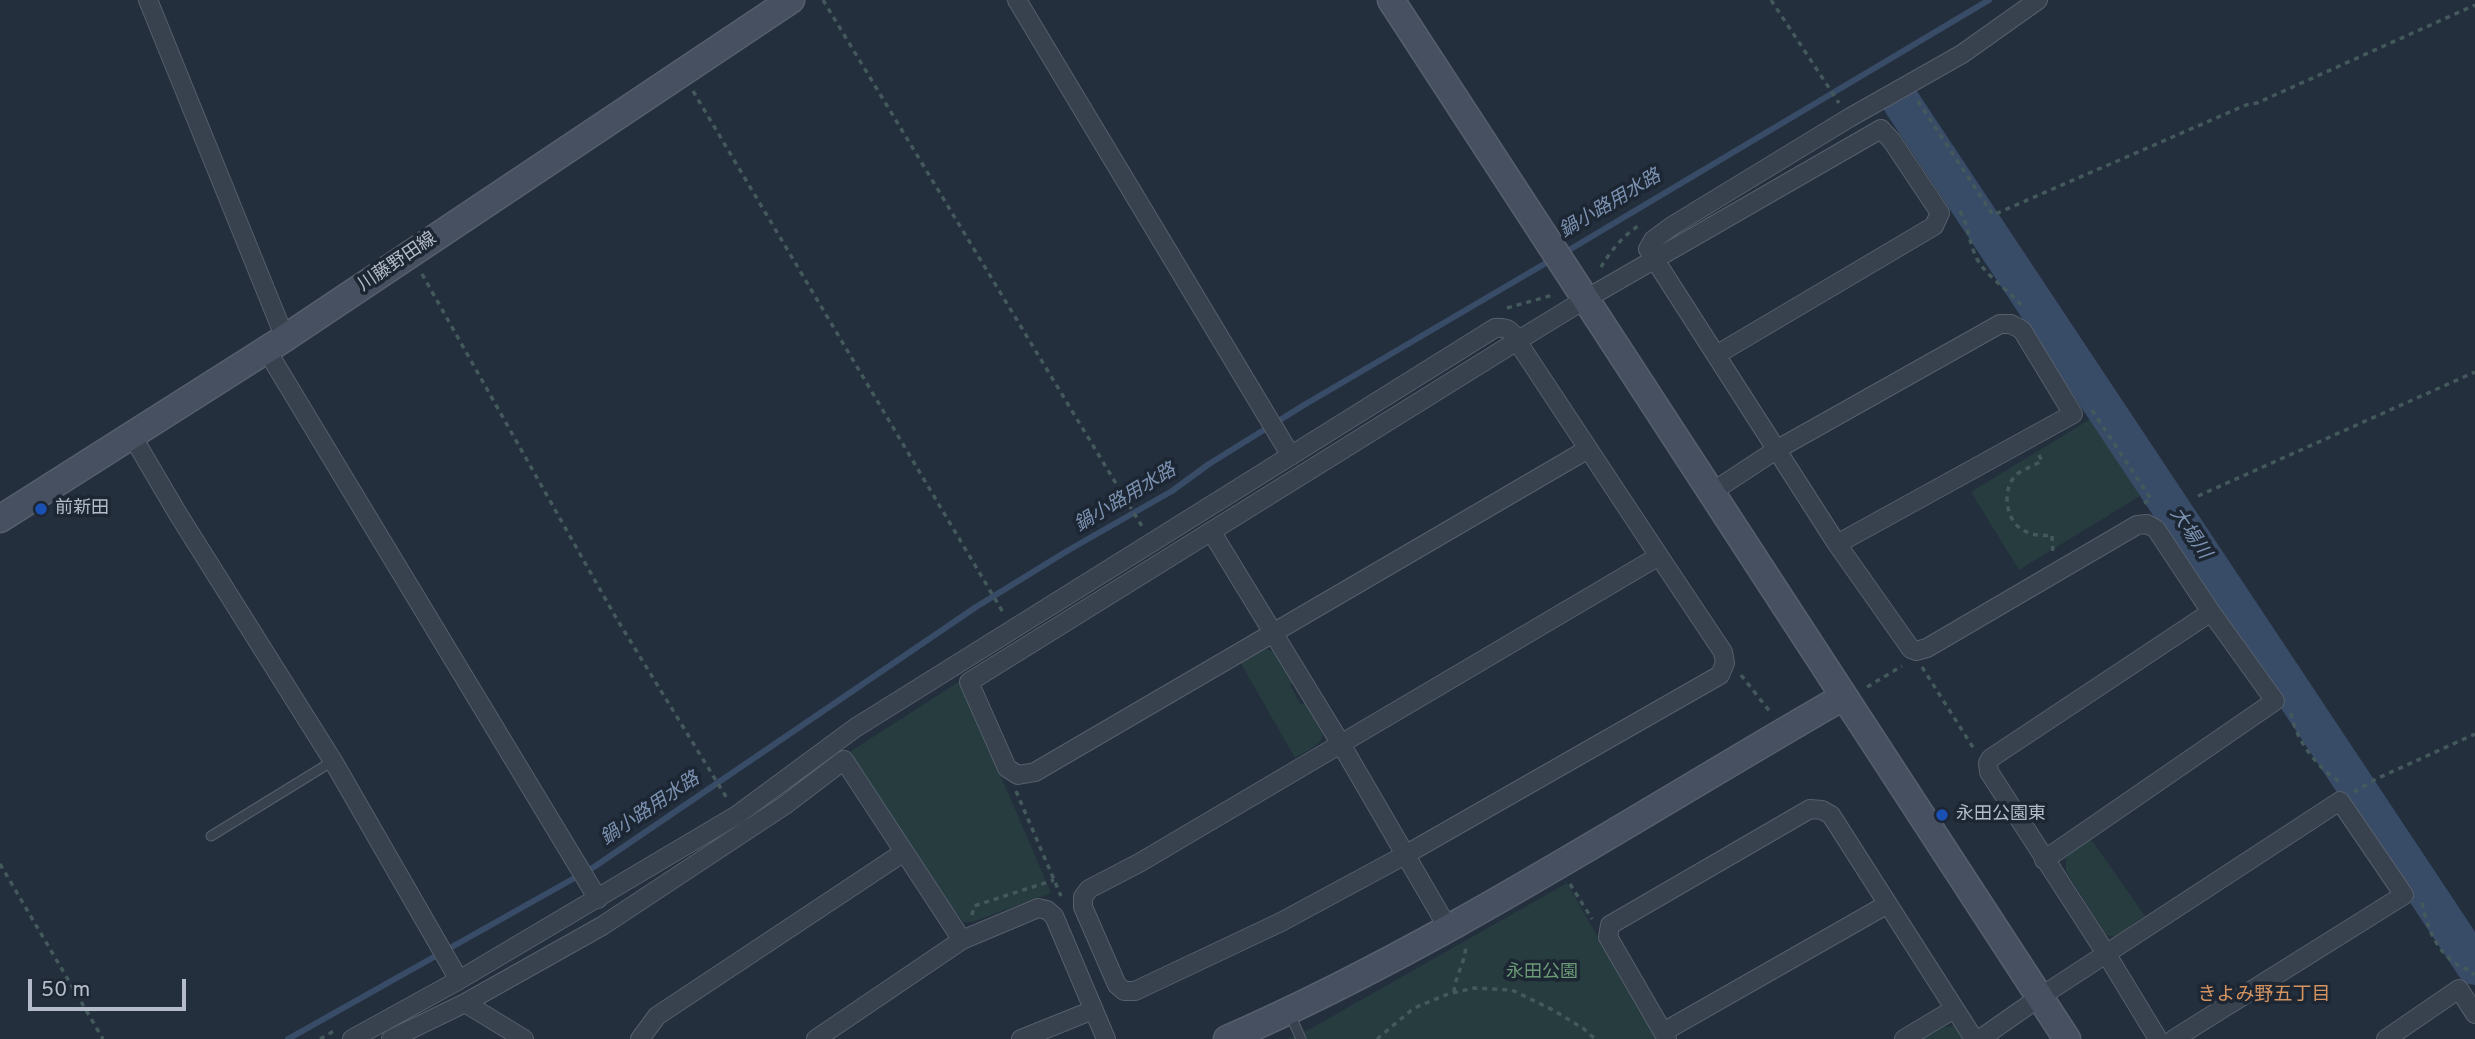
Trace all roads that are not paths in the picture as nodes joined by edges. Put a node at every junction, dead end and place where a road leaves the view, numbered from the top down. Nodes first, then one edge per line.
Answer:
1 (148, 0) edge
2 (791, 0) edge
3 (1017, 0) edge
4 (1391, 0) edge
5 (2038, 0) edge
6 (1654, 259) junction
7 (1584, 300) junction
8 (1517, 341) junction
9 (276, 343) junction
10 (1716, 355) junction
11 (131, 435) junction
12 (1588, 449) junction
13 (1776, 450) junction
14 (1291, 456) junction
15 (1712, 492) junction
16 (0, 519) edge
17 (1211, 531) junction
18 (1837, 544) junction
19 (1659, 556) junction
20 (2211, 612) junction
21 (1274, 632) junction
22 (1854, 693) junction
23 (1341, 744) junction
24 (333, 761) junction
25 (211, 836) dead end
26 (904, 852) junction
27 (1405, 855) junction
28 (2045, 860) junction
29 (598, 899) junction
30 (1886, 905) junction
31 (1455, 934) junction
32 (962, 940) junction
33 (2107, 955) junction
34 (459, 980) junction
35 (2040, 997) junction
36 (465, 1003) junction
37 (1954, 1009) junction
38 (1093, 1010) junction
39 (1288, 1010) junction
40 (2475, 1014) edge
41 (1666, 1035) edge
42 (515, 1037) edge
43 (352, 1039) edge
44 (391, 1039) edge
45 (640, 1039) edge
46 (816, 1039) edge
47 (1021, 1039) edge
48 (1106, 1039) edge
49 (1227, 1039) edge
50 (1301, 1039) edge
51 (1904, 1039) edge
52 (1974, 1039) edge
53 (1980, 1039) edge
54 (2067, 1039) edge
55 (2158, 1039) edge
56 (2174, 1039) edge
57 (2386, 1039) edge

1 - 9 street
2 - 9 street, 川藤野田線
3 - 14 street
4 - 7 street
5 - 6 street
6 - 7 street
6 - 10 street
6 - 10 street
7 - 8 street
7 - 15 street
8 - 12 street
8 - 14 street
8 - 17 street
9 - 11 street, 川藤野田線
9 - 29 street
10 - 13 street
11 - 16 street, 川藤野田線
11 - 24 street
12 - 19 street
12 - 21 street
13 - 15 street
13 - 18 street
13 - 18 street
14 - 29 street
15 - 22 street
17 - 21 street
17 - 21 street
18 - 20 street
19 - 23 street
19 - 27 street
20 - 28 street
20 - 28 street
21 - 23 street
22 - 31 street
22 - 35 street
23 - 27 street
23 - 27 street
24 - 25 lane
24 - 34 street
26 - 32 street
26 - 36 street
26 - 45 street
27 - 31 street
28 - 33 street
29 - 34 street
30 - 37 street
30 - 41 street
30 - 41 street
31 - 39 street
32 - 38 street
32 - 46 street
33 - 35 street
33 - 55 street
33 - 56 street
34 - 43 street
35 - 53 street
35 - 54 street
36 - 42 street
36 - 44 street
37 - 51 street
37 - 52 street
38 - 47 street
38 - 48 street
39 - 49 street
39 - 50 lane
40 - 57 street

